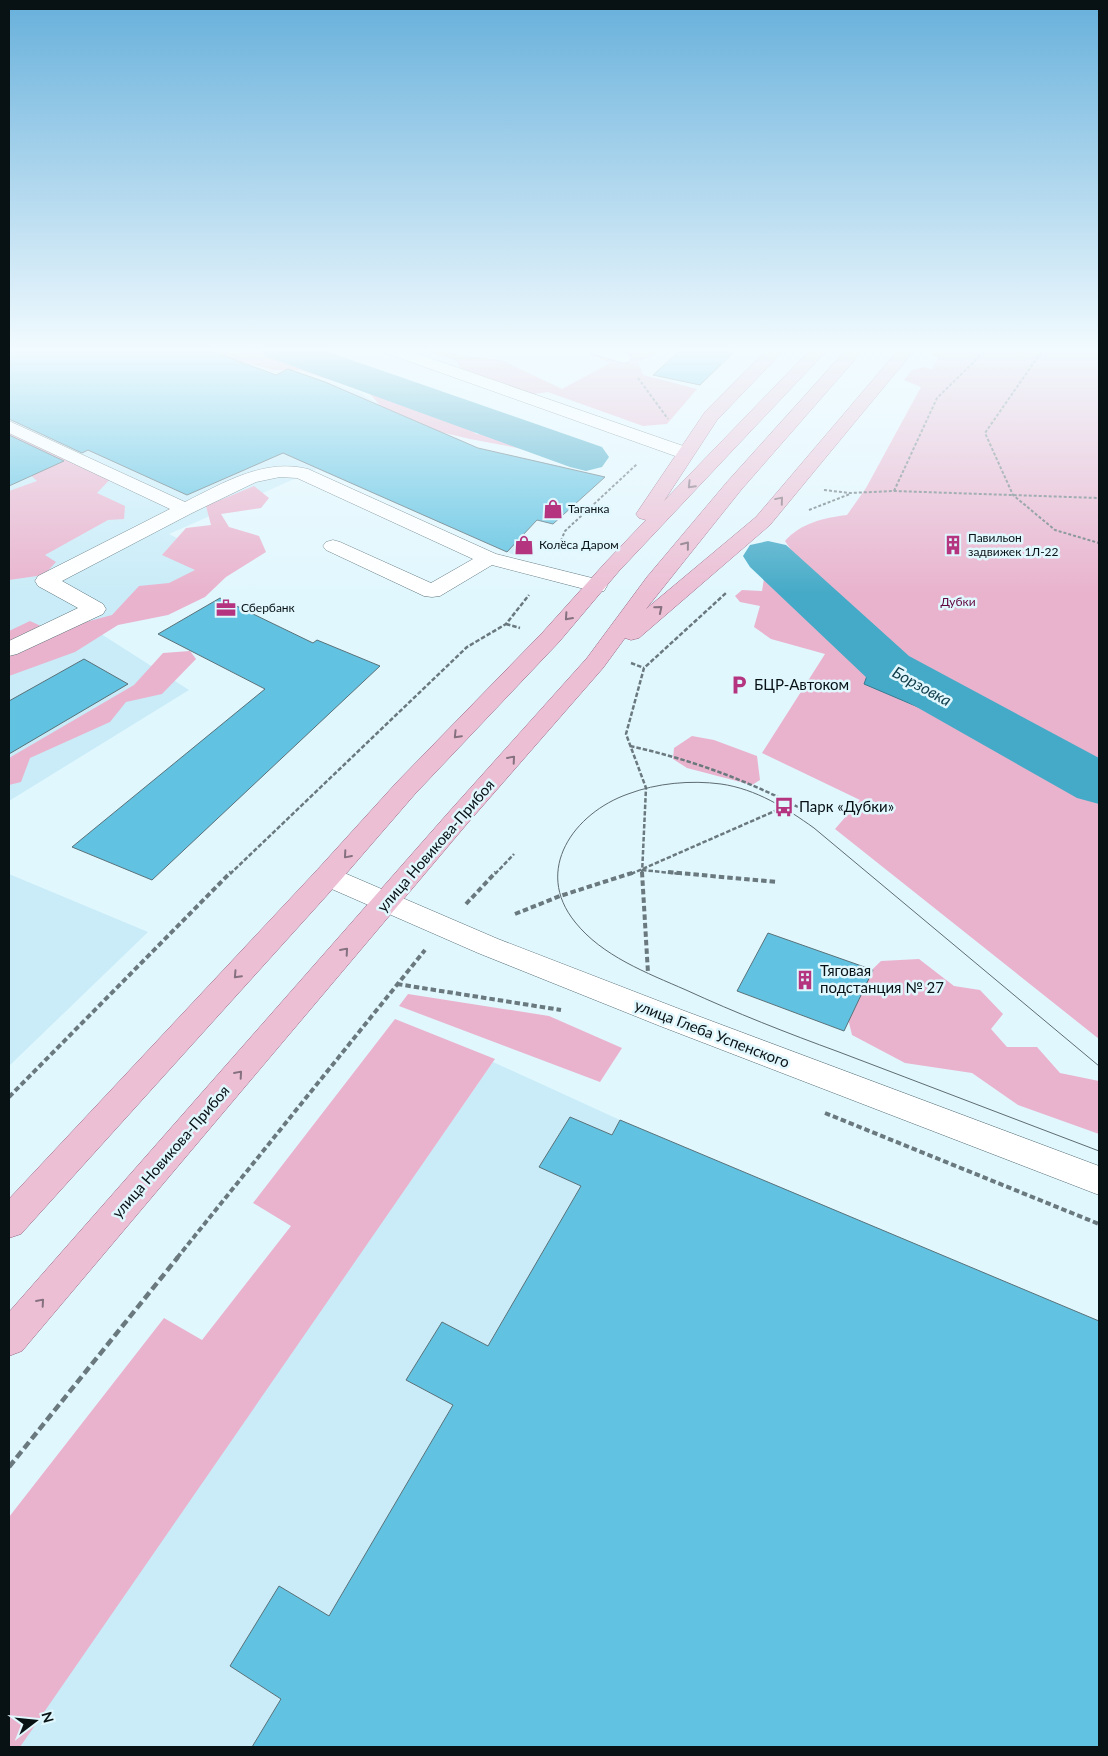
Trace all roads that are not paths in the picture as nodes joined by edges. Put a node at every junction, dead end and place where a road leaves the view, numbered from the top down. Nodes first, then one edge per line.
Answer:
1 (17, 430) edge
2 (621, 430) edge
3 (702, 430) edge
4 (743, 430) edge
5 (785, 430) edge
6 (839, 430) edge
7 (685, 453) junction
8 (185, 509) junction
9 (333, 546) dead end
10 (489, 558) junction
11 (604, 577) junction
12 (9, 649) edge
13 (595, 663) junction
14 (328, 876) junction
15 (388, 901) junction
16 (1099, 1181) edge
17 (9, 1223) edge
18 (9, 1339) edge

1 - 8 street
2 - 7 street
3 - 7 main road
4 -> 11 main road
13 -> 5 main road, улица Новикова-Прибоя
13 -> 6 main road
7 - 11 main road
8 - 10 street
8 - 12 street
9 - 10 street
10 - 11 street
11 -> 14 main road
15 -> 13 main road, улица Новикова-Прибоя
14 - 15 street, улица Глеба Успенского
14 -> 17 main road
15 - 16 street, улица Глеба Успенского
18 -> 15 main road, улица Новикова-Прибоя

